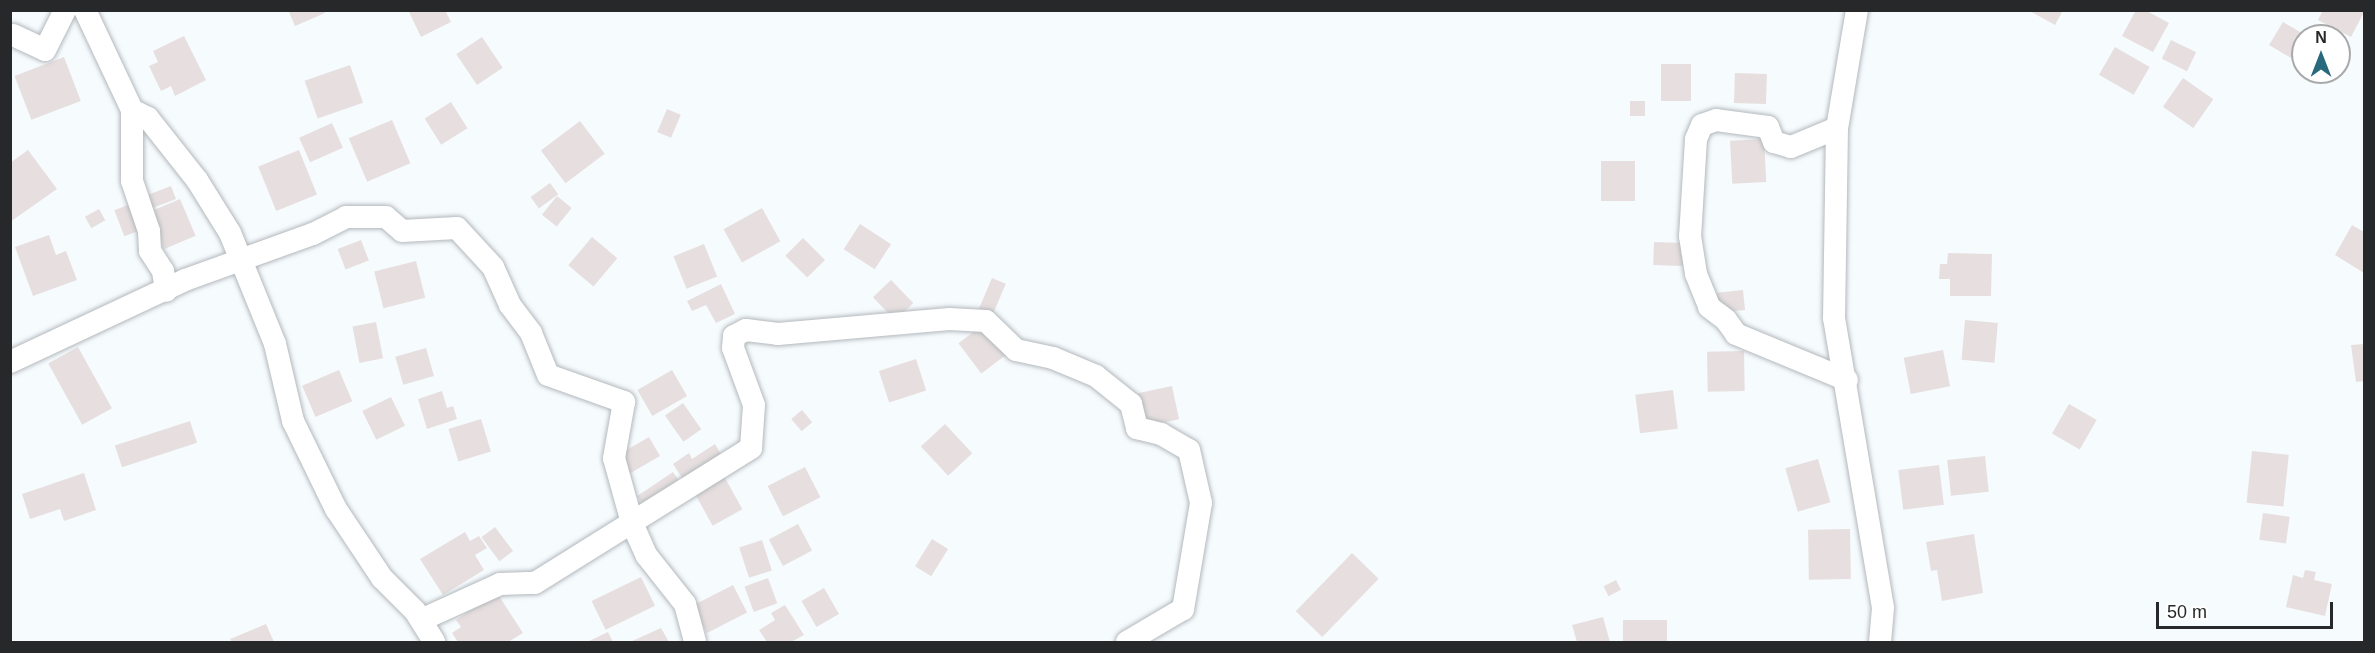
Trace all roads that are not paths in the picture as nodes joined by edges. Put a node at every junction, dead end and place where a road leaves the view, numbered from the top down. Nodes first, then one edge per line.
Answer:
1 (65, 10) edge
2 (85, 10) edge
3 (1857, 10) edge
4 (13, 35) dead end
5 (132, 110) junction
6 (1837, 128) junction
7 (241, 258) junction
8 (166, 291) junction
9 (10, 363) edge
10 (1847, 380) junction
11 (632, 524) junction
12 (421, 621) junction
13 (434, 642) edge
14 (695, 642) edge
15 (1127, 642) edge
16 (1880, 642) edge

1 - 4 street
2 - 5 street
3 - 6 street
5 - 7 street
5 - 8 street
6 - 10 street
6 - 10 street
7 - 8 street
7 - 11 street
7 - 12 street
8 - 9 street
10 - 16 street
11 - 12 street
11 - 14 street
11 - 15 street
12 - 13 street

